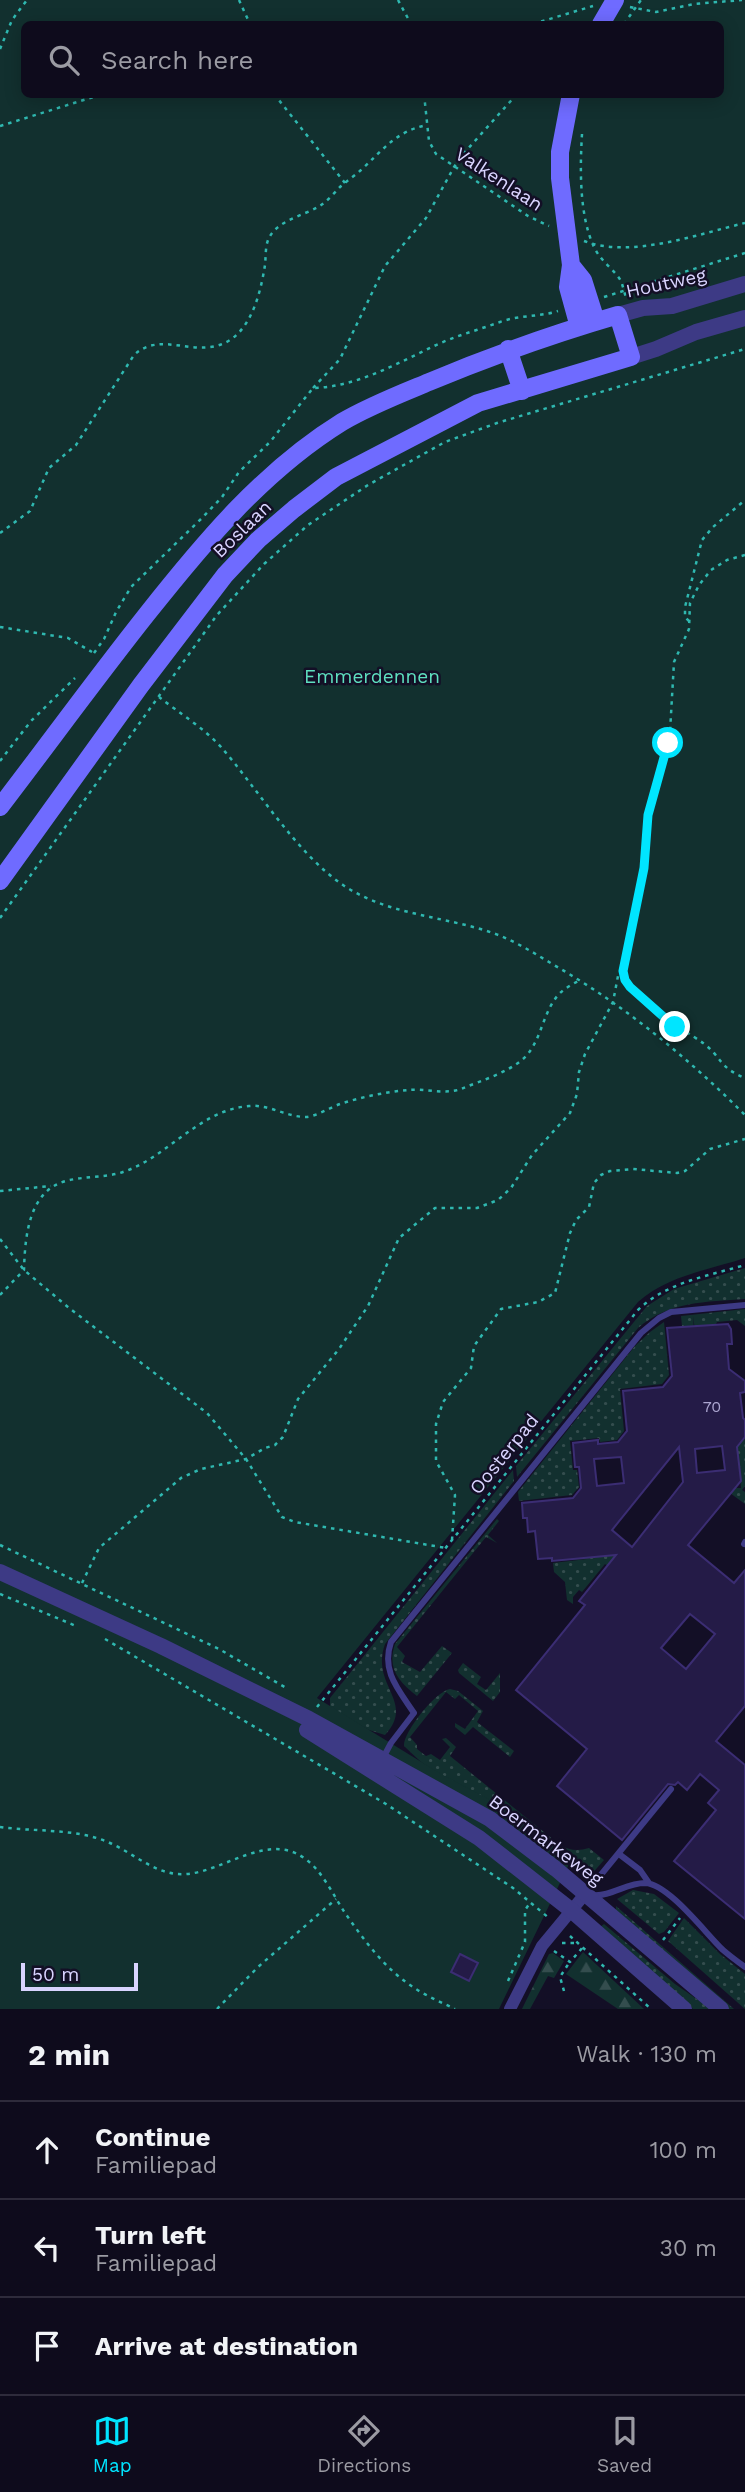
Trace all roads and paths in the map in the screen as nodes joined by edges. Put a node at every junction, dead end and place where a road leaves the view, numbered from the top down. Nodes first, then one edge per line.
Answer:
1 (27, 0) edge
2 (239, 0) edge
3 (641, 0) edge
4 (742, 0) edge
5 (401, 1) edge
6 (614, 1) edge
7 (635, 9) junction
8 (249, 21) edge
9 (410, 21) edge
10 (543, 21) edge
11 (603, 21) edge
12 (626, 21) edge
13 (0, 49) edge
14 (96, 98) edge
15 (277, 98) edge
16 (424, 98) edge
17 (514, 98) edge
18 (570, 98) edge
19 (427, 125) junction
20 (0, 126) edge
21 (582, 133) dead end
22 (454, 167) junction
23 (345, 183) junction
24 (745, 223) edge
25 (566, 234) junction
26 (592, 244) junction
27 (745, 253) edge
28 (745, 284) edge
29 (624, 291) junction
30 (624, 313) junction
31 (745, 318) edge
32 (588, 324) junction
33 (508, 349) junction
34 (745, 349) edge
35 (637, 355) junction
36 (651, 377) junction
37 (313, 388) dead end
38 (522, 391) junction
39 (745, 500) edge
40 (0, 533) edge
41 (745, 555) edge
42 (690, 621) junction
43 (0, 627) edge
44 (109, 663) junction
45 (158, 696) junction
46 (0, 807) edge
47 (0, 881) edge
48 (0, 918) edge
49 (623, 971) junction
50 (580, 980) junction
51 (614, 1002) junction
52 (745, 1078) edge
53 (745, 1115) edge
54 (745, 1139) edge
55 (51, 1186) junction
56 (0, 1191) edge
57 (0, 1238) edge
58 (745, 1265) edge
59 (24, 1270) junction
60 (0, 1295) edge
61 (745, 1305) edge
62 (246, 1458) junction
63 (452, 1539) junction
64 (446, 1548) junction
65 (0, 1572) edge
66 (82, 1583) dead end
67 (0, 1594) edge
68 (81, 1628) dead end
69 (103, 1638) dead end
70 (317, 1707) dead end
71 (379, 1766) junction
72 (671, 1789) dead end
73 (0, 1827) edge
74 (619, 1854) junction
75 (649, 1883) junction
76 (542, 1887) junction
77 (585, 1894) junction
78 (336, 1899) junction
79 (530, 1902) junction
80 (571, 1910) junction
81 (687, 1910) junction
82 (663, 1940) dead end
83 (542, 1946) junction
84 (569, 1962) junction
85 (745, 1967) edge
86 (506, 1987) dead end
87 (564, 1991) dead end
88 (217, 2009) edge
89 (455, 2009) edge
90 (510, 2009) edge
91 (650, 2009) edge
92 (684, 2009) edge
93 (721, 2009) edge

1 - 13 path
2 - 8 path
3 - 7 path
4 - 7 path
5 - 9 path
6 - 7 path
6 - 10 path
6 - 11 main road
7 - 12 path
14 - 20 path
15 - 23 path
16 - 19 path, Valkenlaan
17 - 22 path
18 - 25 main road
19 - 22 path, Valkenlaan
19 - 23 path
21 - 26 path
22 - 25 path, Valkenlaan
22 - 37 path
23 - 40 path
24 - 26 path
25 - 26 path, Valkenlaan
25 - 32 main road
26 - 29 path
27 - 29 path, Houtweg
28 - 30 street, Houtweg
29 - 30 path
30 - 32 main road, Houtweg
30 - 35 main road
31 - 35 street
32 - 33 main road, Boslaan
33 - 38 main road
33 - 44 main road, Boslaan
34 - 36 path
35 - 36 path
35 - 38 main road, Boslaan
36 - 45 path
38 - 47 main road, Boslaan
39 - 42 path
41 - 42 path
42 - 49 path
43 - 44 path
44 - 46 main road, Boslaan
45 - 48 path
45 - 50 path
49 - 51 path
49 - 52 path
50 - 51 path
50 - 55 path
51 - 53 path
51 - 62 path
54 - 63 path
55 - 56 path
55 - 59 path
57 - 59 path
58 - 63 path, Oosterpad
59 - 60 path
59 - 62 path
61 - 71 lane
62 - 64 path
62 - 66 path
63 - 64 path, Oosterpad
64 - 70 path, Oosterpad
65 - 71 street, Boermarkeweg
67 - 68 path
69 - 79 path
71 - 76 street, Boermarkeweg
71 - 77 street, Boermarkeweg
72 - 74 lane
73 - 78 path
74 - 75 lane
74 - 77 lane
75 - 77 lane
75 - 81 lane
76 - 79 path
76 - 80 street, Boermarkeweg
77 - 80 street
77 - 93 street, Boermarkeweg
78 - 88 path
78 - 89 path
79 - 86 path
80 - 83 street
80 - 92 street, Boermarkeweg
81 - 82 path
81 - 85 lane
83 - 84 path
83 - 90 street
84 - 87 path
84 - 91 path

